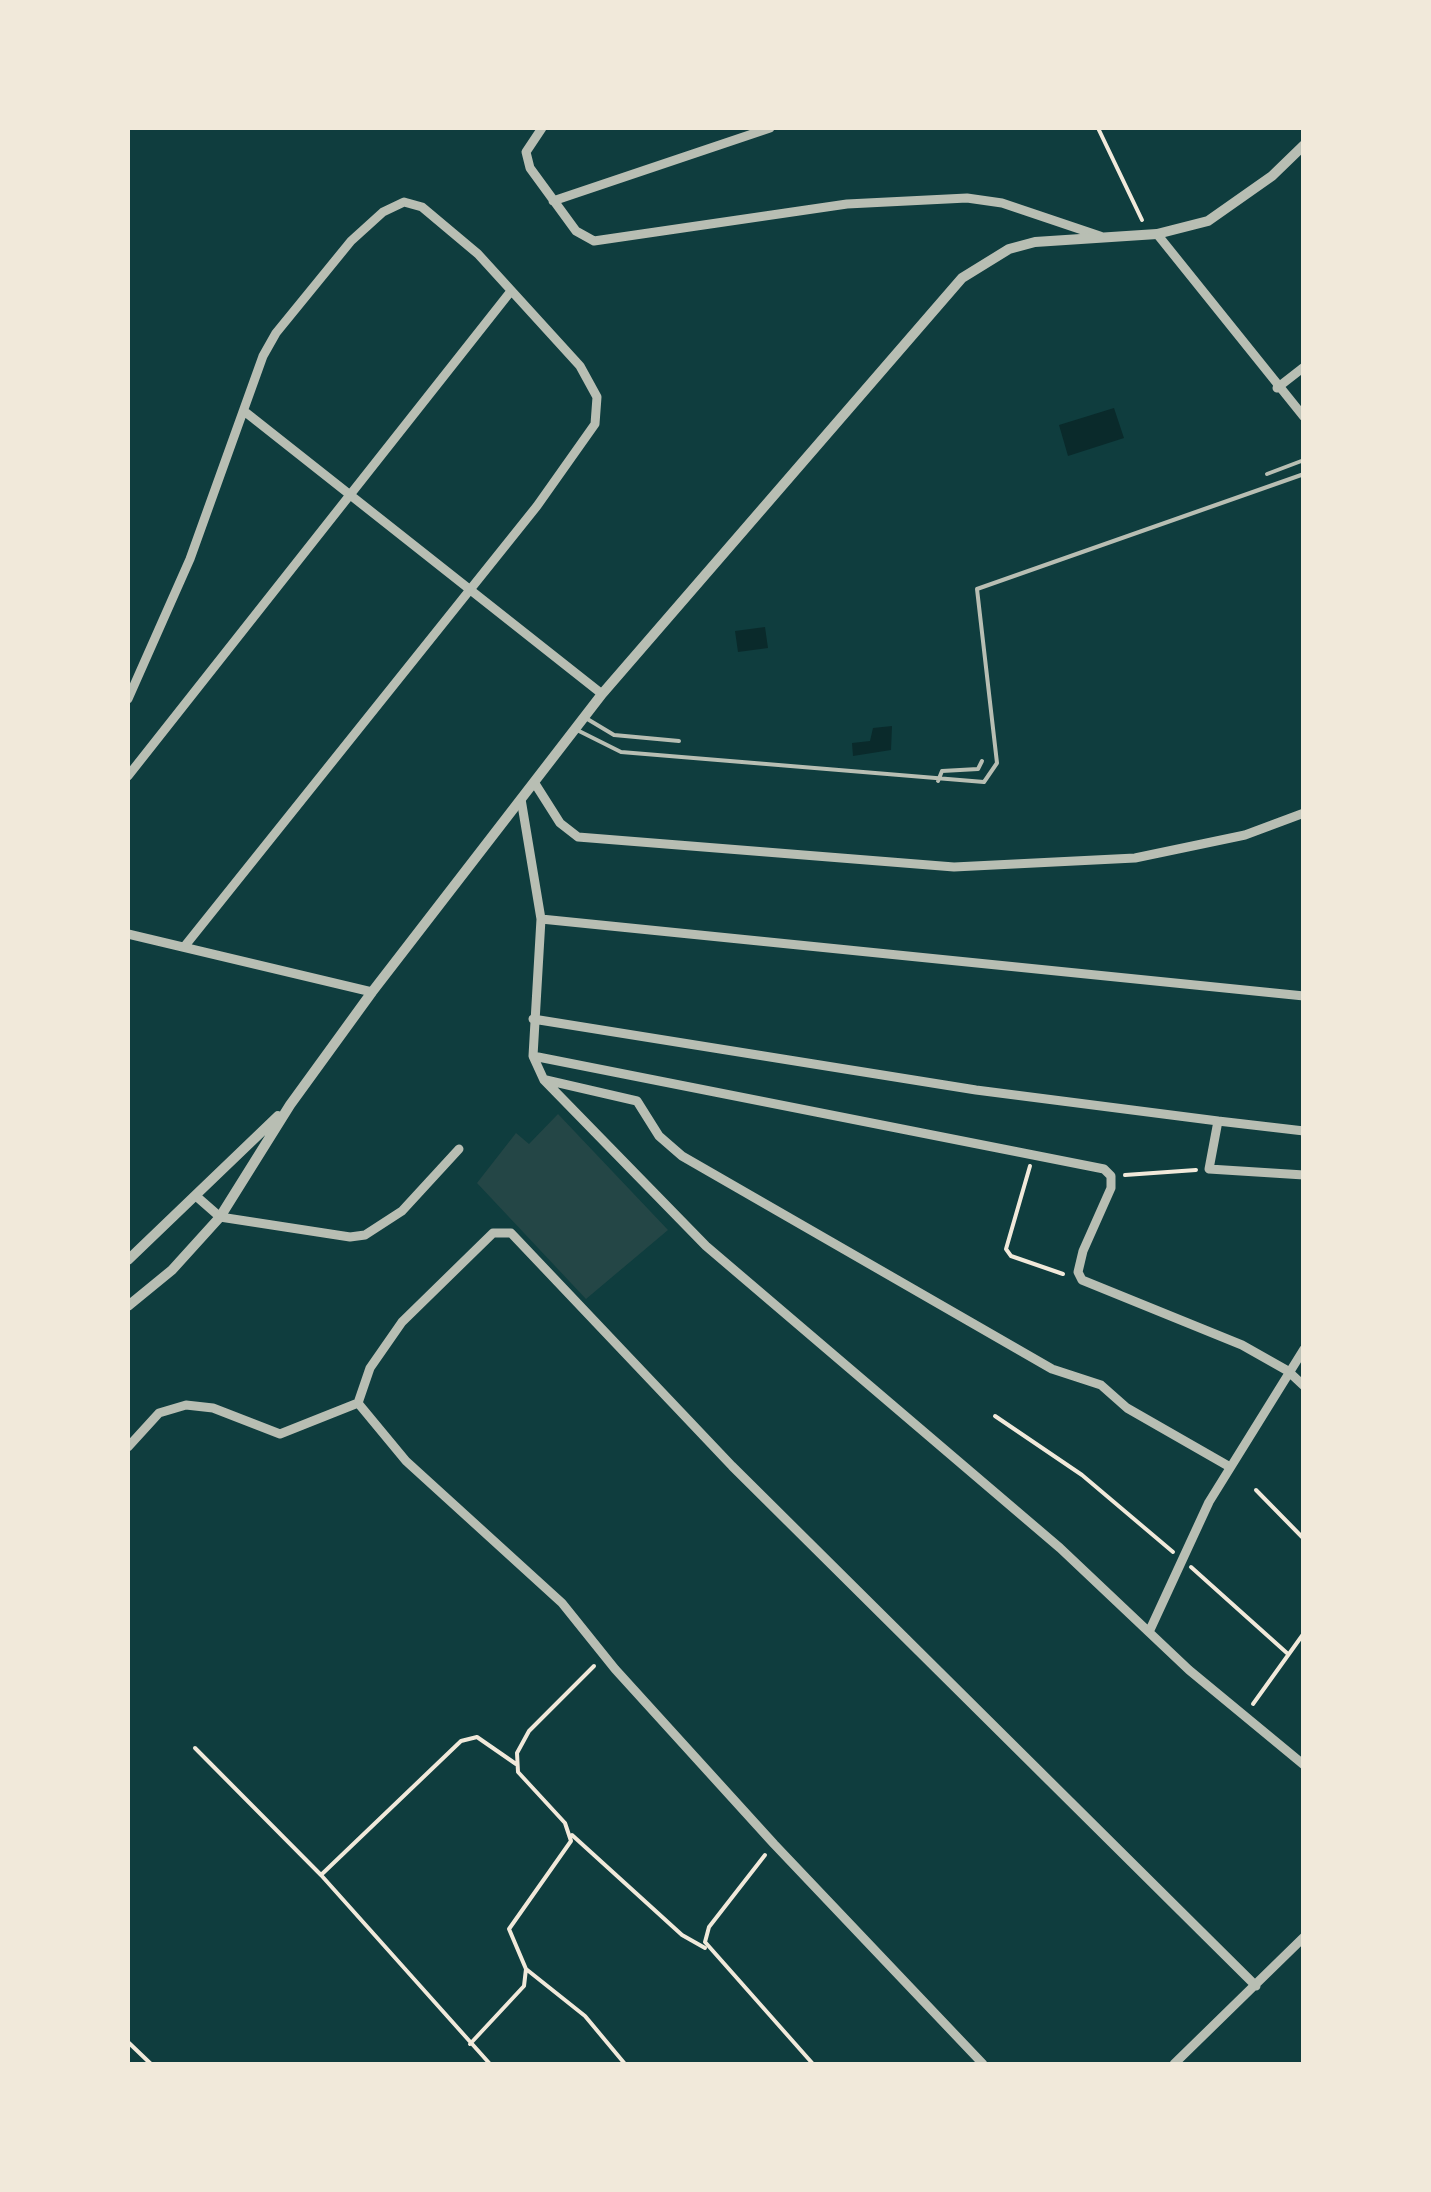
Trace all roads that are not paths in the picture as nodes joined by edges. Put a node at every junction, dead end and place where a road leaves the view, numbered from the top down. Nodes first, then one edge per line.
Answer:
1 (542, 128) edge
2 (770, 128) edge
3 (1304, 145) edge
4 (552, 201) junction
5 (1153, 234) junction
6 (1100, 236) junction
7 (511, 291) junction
8 (1304, 367) edge
9 (1277, 388) junction
10 (244, 410) junction
11 (1304, 417) edge
12 (1304, 460) edge
13 (1267, 474) dead end
14 (1304, 474) edge
15 (351, 491) junction
16 (469, 592) junction
17 (602, 694) junction
18 (128, 699) edge
19 (584, 717) junction
20 (575, 729) junction
21 (679, 741) dead end
22 (982, 761) dead end
23 (128, 776) edge
24 (938, 781) junction
25 (534, 782) junction
26 (521, 799) junction
27 (1304, 813) edge
28 (541, 919) junction
29 (128, 934) edge
30 (184, 947) junction
31 (372, 992) junction
32 (1304, 996) edge
33 (533, 1018) junction
34 (533, 1056) junction
35 (544, 1080) junction
36 (290, 1104) junction
37 (1218, 1121) junction
38 (1304, 1132) edge
39 (459, 1149) dead end
40 (1304, 1176) edge
41 (196, 1196) junction
42 (220, 1217) junction
43 (128, 1260) edge
44 (128, 1306) edge
45 (1304, 1349) edge
46 (1288, 1371) junction
47 (1304, 1386) edge
48 (358, 1403) junction
49 (128, 1447) edge
50 (1230, 1467) junction
51 (1149, 1632) junction
52 (1304, 1766) edge
53 (1304, 1936) edge
54 (1256, 1986) junction
55 (983, 2064) edge
56 (1174, 2064) edge

1 - 4 street
2 - 4 street
3 - 5 street
4 - 6 street
5 - 6 street
5 - 9 street
6 - 17 street
7 - 10 street
7 - 15 street
7 - 16 street
8 - 9 street
9 - 11 street
10 - 15 street
10 - 18 street
12 - 13 lane
14 - 24 lane
15 - 16 street
15 - 23 street
16 - 17 street
16 - 30 street
17 - 19 street
19 - 20 street
19 - 21 lane
20 - 24 lane
20 - 25 street
22 - 24 lane
25 - 26 street
25 - 27 street
26 - 28 street
26 - 31 street
28 - 32 street
28 - 33 street
29 - 30 street
30 - 31 street
31 - 36 street
33 - 34 street
33 - 37 street
34 - 35 street
34 - 46 street
35 - 50 street
35 - 51 street
36 - 41 street
36 - 42 street
37 - 38 street
37 - 40 street
39 - 42 street
41 - 42 street
41 - 43 street
42 - 44 street
45 - 46 street
46 - 47 street
46 - 50 street
48 - 49 street
48 - 54 street
48 - 55 street
50 - 51 street
51 - 52 street
53 - 54 street
54 - 56 street

